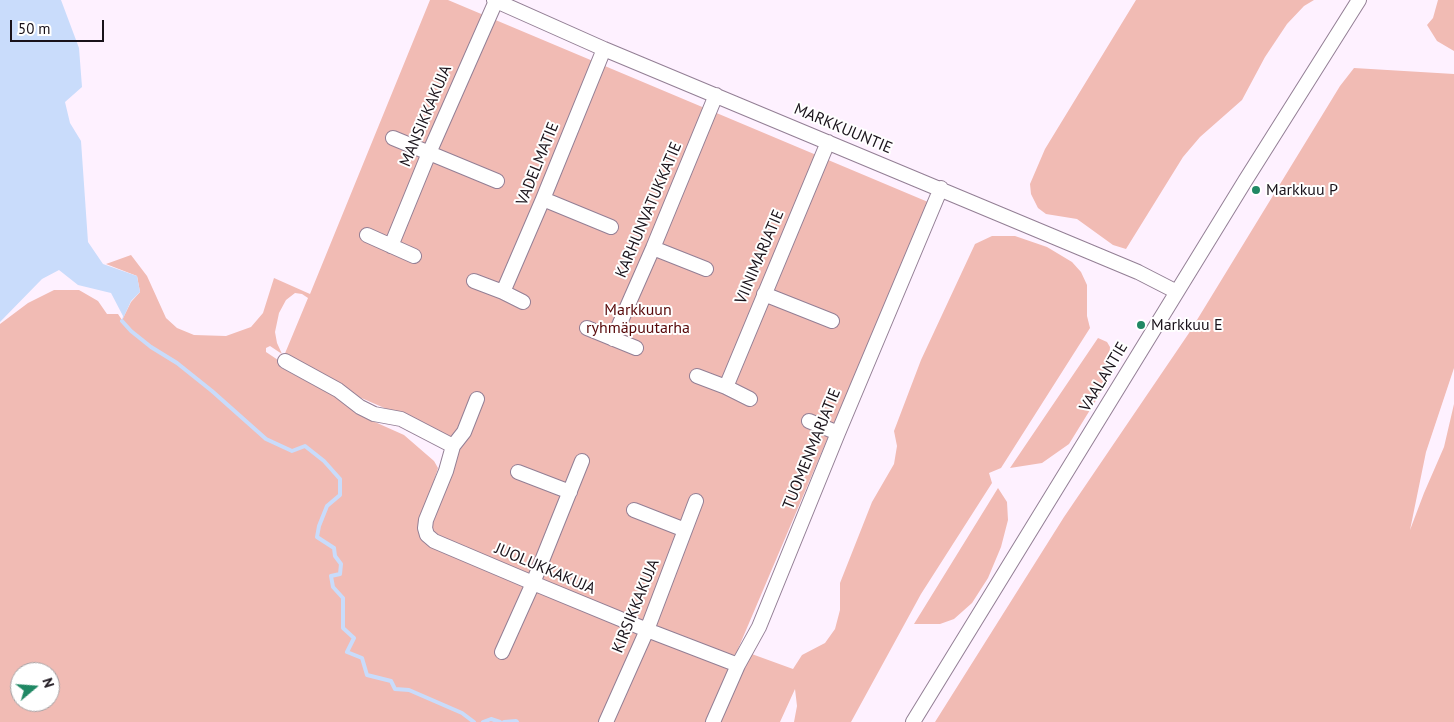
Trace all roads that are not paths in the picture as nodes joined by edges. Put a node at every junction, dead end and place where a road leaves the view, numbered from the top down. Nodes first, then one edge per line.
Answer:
1 (495, 0) edge
2 (1359, 0) edge
3 (604, 48) junction
4 (716, 95) junction
5 (393, 138) dead end
6 (828, 142) junction
7 (428, 153) junction
8 (497, 181) dead end
9 (941, 188) junction
10 (543, 199) junction
11 (611, 227) dead end
12 (367, 235) dead end
13 (391, 246) junction
14 (653, 248) junction
15 (414, 256) dead end
16 (706, 269) dead end
17 (474, 281) dead end
18 (503, 292) junction
19 (1177, 292) junction
20 (764, 294) junction
21 (523, 302) dead end
22 (832, 322) dead end
23 (587, 328) dead end
24 (613, 339) junction
25 (636, 348) dead end
26 (285, 361) dead end
27 (697, 376) dead end
28 (726, 387) junction
29 (477, 399) dead end
30 (750, 399) dead end
31 (809, 421) dead end
32 (838, 433) junction
33 (453, 446) junction
34 (582, 462) dead end
35 (518, 472) dead end
36 (570, 492) junction
37 (696, 501) dead end
38 (634, 510) dead end
39 (684, 530) junction
40 (533, 583) junction
41 (647, 630) junction
42 (502, 652) dead end
43 (738, 665) junction
44 (606, 722) edge
45 (713, 722) edge
46 (913, 722) edge

1 - 3 street, MARKKUUNTIE
1 - 7 street, MANSIKKAKUJA
2 - 19 street, VAALANTIE
3 - 4 street, MARKKUUNTIE
3 - 10 street, VADELMATIE
4 - 6 street, MARKKUUNTIE
4 - 14 street, KARHUNVATUKKATIE
5 - 7 street
6 - 9 street, MARKKUUNTIE
6 - 20 street, VIINIMARJATIE
7 - 8 street
7 - 13 street, MANSIKKAKUJA
9 - 19 street, MARKKUUNTIE
9 - 32 street, TUOMENMARJATIE
10 - 11 street
10 - 18 street, VADELMATIE
12 - 13 street
13 - 15 street
14 - 16 street
14 - 24 street, KARHUNVATUKKATIE
17 - 18 street
18 - 21 street
19 - 46 street, VAALANTIE
20 - 22 street
20 - 28 street, VIINIMARJATIE
23 - 24 street
24 - 25 street
26 - 33 street
27 - 28 street
28 - 30 street
29 - 33 street, JUOLUKKAKUJA
31 - 32 street
32 - 43 street, TUOMENMARJATIE
33 - 40 street, JUOLUKKAKUJA
34 - 36 street
35 - 36 street
36 - 40 street
37 - 39 street, KIRSIKKAKUJA
38 - 39 street
39 - 41 street, KIRSIKKAKUJA
40 - 41 street, JUOLUKKAKUJA
40 - 42 street
41 - 43 street, JUOLUKKAKUJA
41 - 44 street, KIRSIKKAKUJA
43 - 45 street, TUOMENMARJATIE

